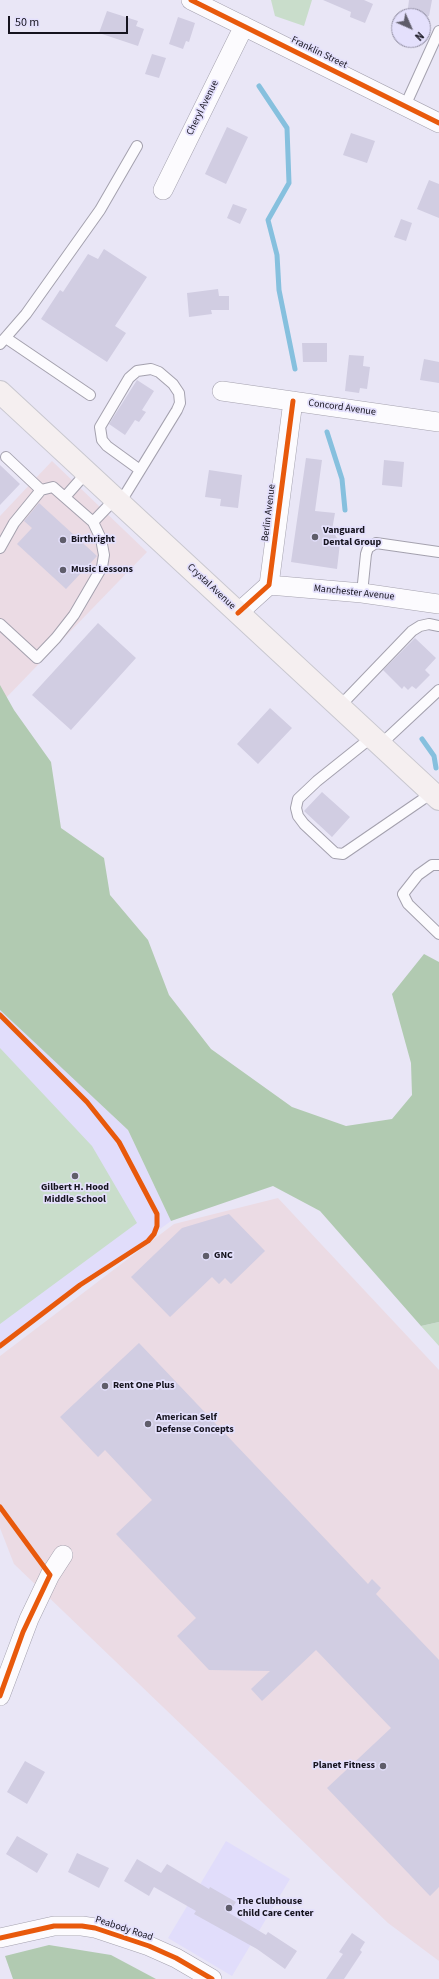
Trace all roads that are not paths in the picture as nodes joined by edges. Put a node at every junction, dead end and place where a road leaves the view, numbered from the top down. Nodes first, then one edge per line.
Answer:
1 (191, 0) edge
2 (244, 26) junction
3 (439, 31) edge
4 (405, 106) junction
5 (439, 122) edge
6 (137, 146) dead end
7 (162, 190) dead end
8 (3, 341) edge
9 (222, 391) dead end
10 (0, 392) edge
11 (90, 395) dead end
12 (293, 401) junction
13 (439, 422) edge
14 (6, 457) dead end
15 (140, 470) junction
16 (87, 472) junction
17 (41, 490) junction
18 (65, 497) junction
19 (118, 501) junction
20 (93, 522) junction
21 (0, 548) edge
22 (439, 552) edge
23 (269, 584) junction
24 (362, 593) junction
25 (439, 604) edge
26 (238, 613) junction
27 (0, 624) edge
28 (439, 626) edge
29 (439, 690) edge
30 (339, 706) junction
31 (376, 741) junction
32 (436, 796) edge
33 (439, 865) edge
34 (439, 934) edge
35 (63, 1555) dead end
36 (0, 1696) edge
37 (0, 1938) edge
38 (212, 1979) edge

1 - 2 street, Franklin Street
2 - 4 street, Franklin Street
2 - 7 street, Cheryl Avenue
3 - 4 lane
4 - 5 street, Franklin Street
6 - 8 lane
8 - 11 lane
9 - 12 street, Concord Avenue
10 - 16 main road, Crystal Avenue
12 - 13 street, Concord Avenue
12 - 23 street, Berlin Avenue
14 - 17 lane
15 - 15 lane
15 - 19 lane
16 - 18 lane
16 - 19 main road, Crystal Avenue
17 - 18 lane
17 - 21 lane
18 - 20 lane
19 - 20 lane
19 - 26 main road, Crystal Avenue
20 - 27 lane
22 - 24 lane
23 - 24 street, Manchester Avenue
23 - 26 street
24 - 25 street, Manchester Avenue
26 - 30 main road, Crystal Avenue
28 - 30 lane
29 - 31 lane
30 - 31 main road, Crystal Avenue
31 - 32 main road, Crystal Avenue
31 - 32 lane
33 - 34 lane
35 - 36 street
37 - 38 street, Peabody Road

